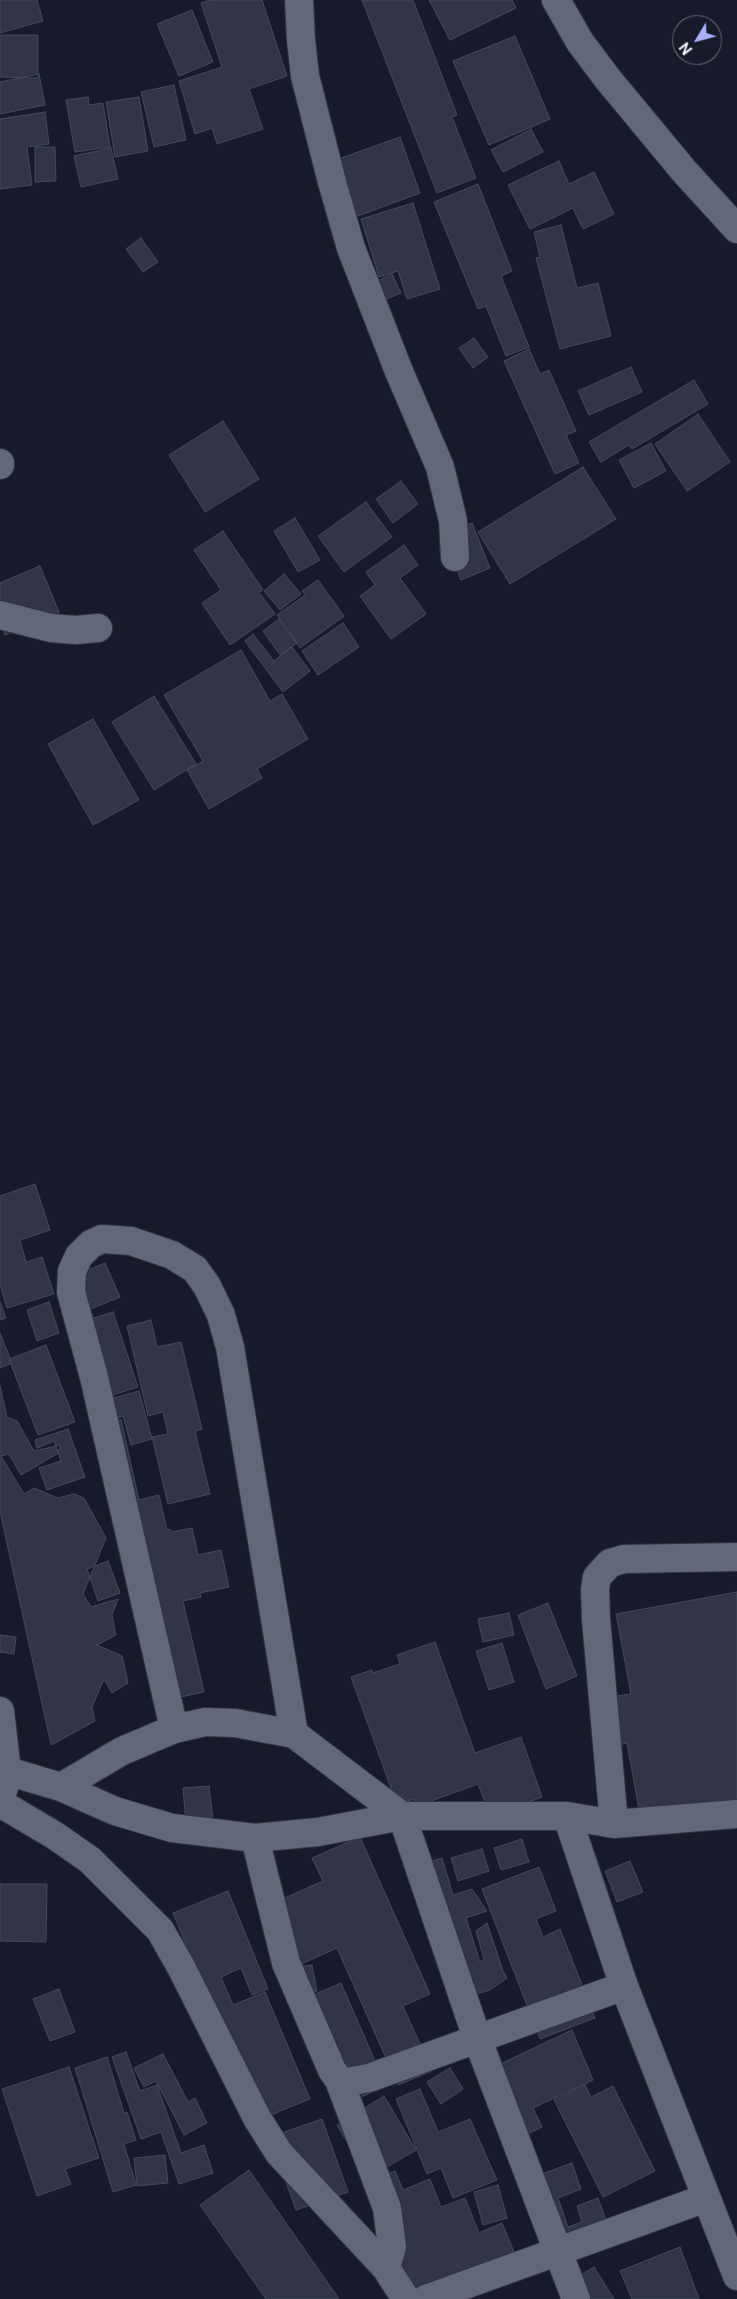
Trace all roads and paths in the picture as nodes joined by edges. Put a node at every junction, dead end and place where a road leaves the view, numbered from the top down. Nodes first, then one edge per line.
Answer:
1 (299, 0) edge
2 (556, 0) edge
3 (737, 229) edge
4 (455, 557) dead end
5 (0, 615) edge
6 (98, 628) dead end
7 (737, 1558) edge
8 (0, 1711) edge
9 (174, 1729) junction
10 (294, 1734) junction
11 (7, 1771) junction
12 (61, 1787) junction
13 (0, 1804) edge
14 (737, 1814) edge
15 (402, 1816) junction
16 (568, 1816) junction
17 (614, 1824) junction
18 (255, 1838) junction
19 (624, 1986) junction
20 (477, 2038) junction
21 (339, 2080) junction
22 (706, 2198) junction
23 (557, 2251) junction
24 (386, 2268) junction
25 (737, 2276) edge
26 (406, 2299) edge
27 (426, 2299) edge
28 (576, 2299) edge

1 - 4 street
2 - 3 street
5 - 6 street
7 - 17 street
8 - 11 street
9 - 10 street
9 - 10 street
9 - 12 street
10 - 15 street
11 - 12 street
11 - 13 street
12 - 18 street
13 - 24 street
14 - 17 street
15 - 16 street
15 - 18 street
15 - 20 street
16 - 17 street
16 - 19 street
18 - 21 street
19 - 20 street
19 - 22 street
20 - 21 street
20 - 23 street
21 - 24 street
22 - 23 street
22 - 25 street
23 - 27 street
23 - 28 street
24 - 26 street

